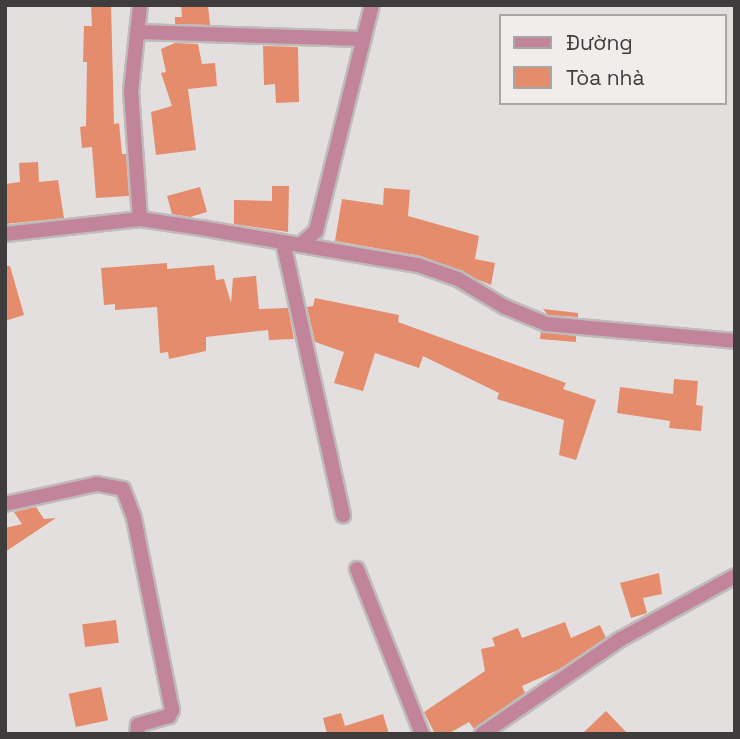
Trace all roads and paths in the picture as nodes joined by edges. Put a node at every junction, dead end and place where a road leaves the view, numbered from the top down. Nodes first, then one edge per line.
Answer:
1 (140, 5) edge
2 (372, 5) edge
3 (137, 32) junction
4 (361, 39) junction
5 (140, 219) junction
6 (5, 234) edge
7 (283, 242) junction
8 (300, 245) junction
9 (735, 341) edge
10 (5, 504) edge
11 (343, 516) dead end
12 (357, 569) dead end
13 (735, 576) edge
14 (137, 734) edge
15 (422, 734) edge
16 (482, 734) edge

1 - 3 street
2 - 4 street
3 - 4 street
3 - 5 street
4 - 8 street
5 - 6 street
5 - 7 street
7 - 8 street
7 - 11 street
8 - 9 street
10 - 14 street
12 - 15 street
13 - 16 street

